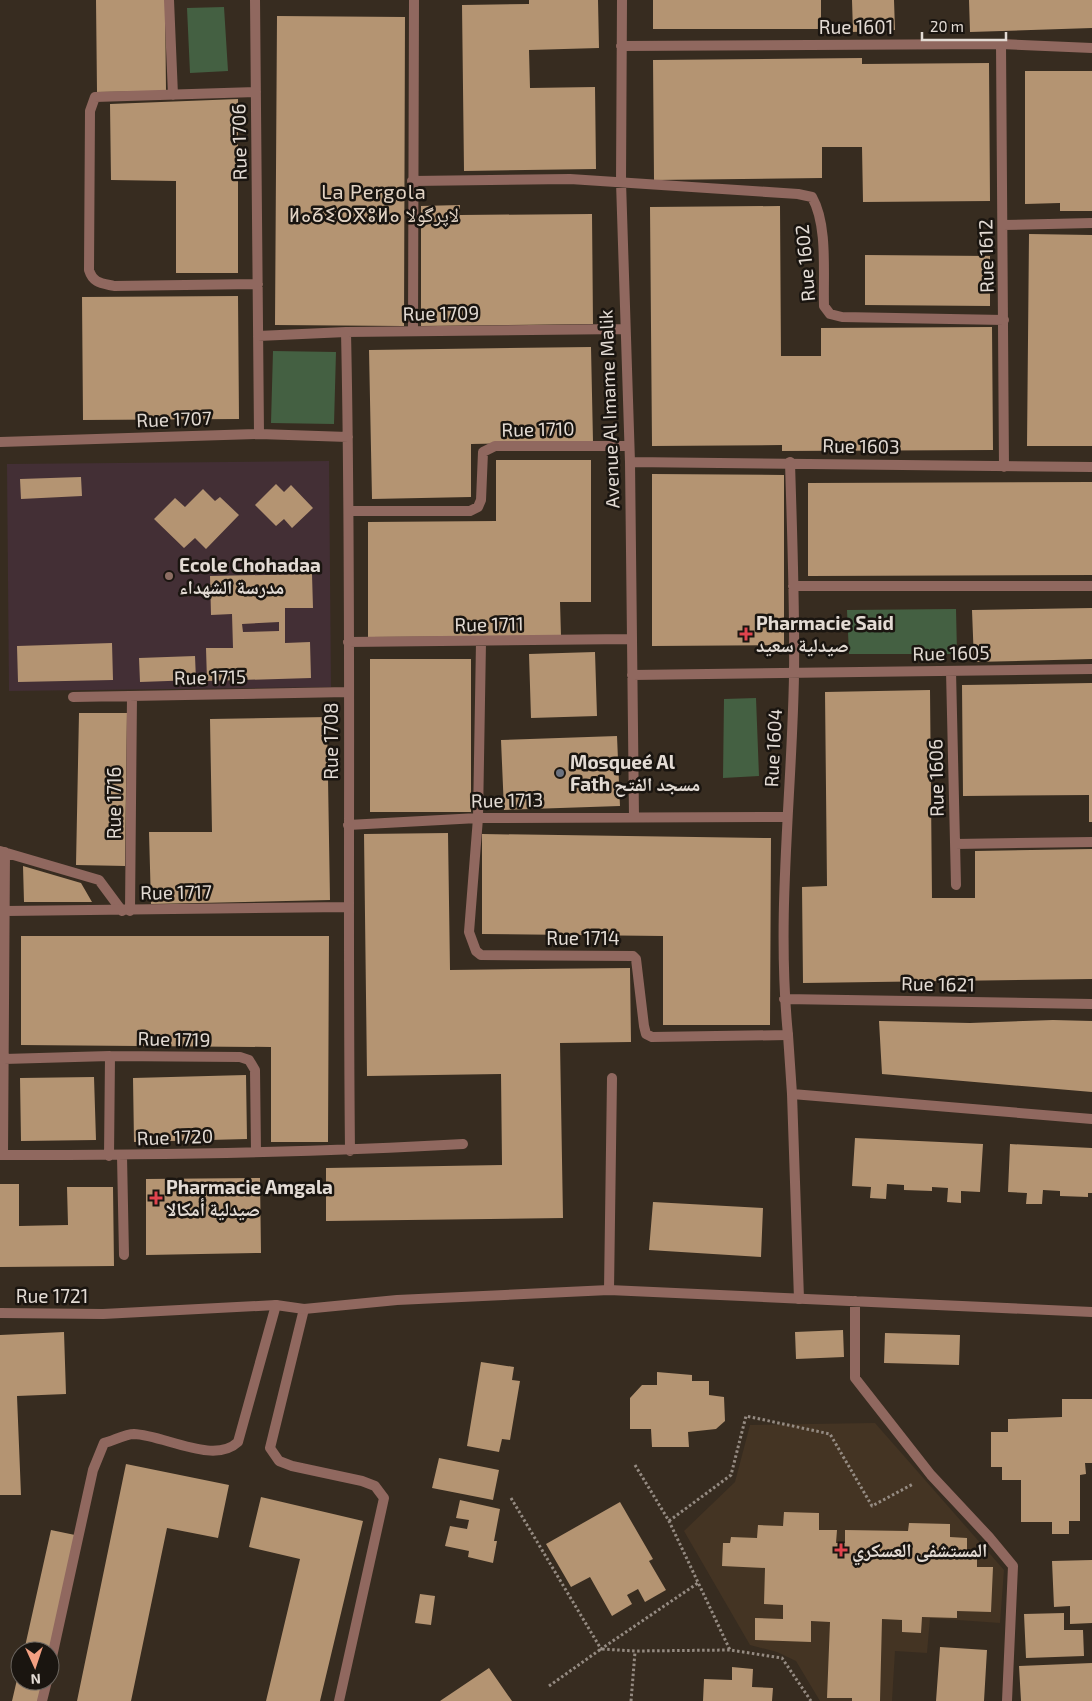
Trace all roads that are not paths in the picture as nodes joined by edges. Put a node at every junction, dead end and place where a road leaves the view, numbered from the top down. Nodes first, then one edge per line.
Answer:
1 (169, 0) edge
2 (255, 0) edge
3 (414, 0) edge
4 (622, 0) edge
5 (1001, 44) junction
6 (621, 46) junction
7 (1092, 48) edge
8 (256, 92) junction
9 (173, 95) junction
10 (412, 181) junction
11 (621, 182) junction
12 (1092, 224) edge
13 (1003, 225) junction
14 (258, 284) junction
15 (1004, 320) junction
16 (624, 328) junction
17 (413, 331) junction
18 (346, 332) junction
19 (258, 336) junction
20 (259, 434) junction
21 (348, 437) junction
22 (0, 442) edge
23 (629, 446) junction
24 (630, 462) junction
25 (790, 462) junction
26 (1004, 467) junction
27 (1092, 467) edge
28 (350, 511) junction
29 (793, 586) junction
30 (1092, 586) edge
31 (630, 639) junction
32 (348, 642) junction
33 (480, 642) junction
34 (1092, 669) edge
35 (950, 671) junction
36 (632, 675) junction
37 (794, 675) junction
38 (348, 692) junction
39 (132, 696) junction
40 (73, 697) dead end
41 (634, 817) junction
42 (787, 817) junction
43 (478, 818) junction
44 (348, 825) junction
45 (1092, 842) edge
46 (955, 844) junction
47 (2, 852) edge
48 (956, 885) dead end
49 (348, 907) junction
50 (6, 911) junction
51 (126, 911) junction
52 (3, 972) edge
53 (784, 999) junction
54 (1092, 1004) edge
55 (788, 1035) junction
56 (110, 1056) junction
57 (4, 1059) junction
58 (612, 1078) dead end
59 (792, 1094) junction
60 (1092, 1119) edge
61 (463, 1144) dead end
62 (350, 1151) junction
63 (256, 1152) junction
64 (2, 1154) edge
65 (109, 1156) junction
66 (122, 1156) junction
67 (124, 1255) dead end
68 (609, 1290) junction
69 (799, 1299) junction
70 (855, 1301) junction
71 (276, 1305) junction
72 (304, 1309) junction
73 (1092, 1312) edge
74 (0, 1313) edge
75 (55, 1641) edge
76 (339, 1701) edge
77 (1007, 1701) edge

1 - 9 street
2 - 8 street, Rue 1706
3 - 10 street
4 - 6 street, Avenue Al Imame Malik
5 - 6 street, Rue 1601
5 - 7 street, Rue 1601
5 - 13 street, Rue 1612
6 - 11 street, Avenue Al Imame Malik
8 - 9 street
8 - 14 street, Rue 1706
9 - 14 street
10 - 11 street
10 - 17 street
11 - 15 street, Rue 1602
11 - 16 street, Avenue Al Imame Malik
12 - 13 street
13 - 15 street, Rue 1612
14 - 19 street, Rue 1706
15 - 26 street, Rue 1612
16 - 17 street, Rue 1709
16 - 23 street, Avenue Al Imame Malik
17 - 18 street, Rue 1709
18 - 19 street, Rue 1709
18 - 21 street, Rue 1708
19 - 20 street, Rue 1706
20 - 21 street, Rue 1707
20 - 22 street, Rue 1707
21 - 28 street, Rue 1708
23 - 24 street, Avenue Al Imame Malik
23 - 28 street, Rue 1710
24 - 25 street, Rue 1603
24 - 31 street, Avenue Al Imame Malik
25 - 26 street, Rue 1603
25 - 29 street, Rue 1604
26 - 27 street, Rue 1603
28 - 32 street, Rue 1708
29 - 30 street
29 - 37 street, Rue 1604
31 - 33 street, Rue 1711
31 - 36 street, Avenue Al Imame Malik
32 - 33 street, Rue 1711
32 - 38 street, Rue 1708
33 - 43 street
34 - 35 street, Rue 1605
35 - 37 street, Rue 1605
35 - 46 street, Rue 1606
36 - 37 street, Rue 1605
36 - 41 street, Avenue Al Imame Malik
37 - 42 street, Rue 1604
38 - 39 street, Rue 1715
38 - 44 street, Rue 1708
39 - 40 street, Rue 1715
39 - 51 street, Rue 1716
41 - 42 street, Rue 1713
41 - 43 street, Rue 1713
42 - 53 street, Rue 1604
43 - 44 street, Rue 1713
43 - 55 street, Rue 1714
44 - 49 street, Rue 1708
45 - 46 street
46 - 48 street, Rue 1606
47 - 50 street
47 - 51 street
49 - 51 street, Rue 1717
49 - 62 street, Rue 1708
50 - 51 street, Rue 1717
50 - 52 street
52 - 57 street
53 - 54 street, Rue 1621
53 - 55 street, Rue 1604
55 - 59 street, Rue 1604
56 - 57 street, Rue 1719
56 - 63 street, Rue 1719
56 - 65 street
57 - 64 street
58 - 68 street
59 - 60 street
59 - 69 street, Rue 1604
61 - 62 street, Rue 1720
62 - 63 street, Rue 1720
63 - 66 street, Rue 1720
64 - 65 street, Rue 1720
65 - 66 street, Rue 1720
66 - 67 street
68 - 69 street, Rue 1721
68 - 72 street, Rue 1721
69 - 70 street, Rue 1721
70 - 73 street, Rue 1721
70 - 77 street
71 - 72 street, Rue 1721
71 - 74 street, Rue 1721
71 - 75 street
72 - 76 street

